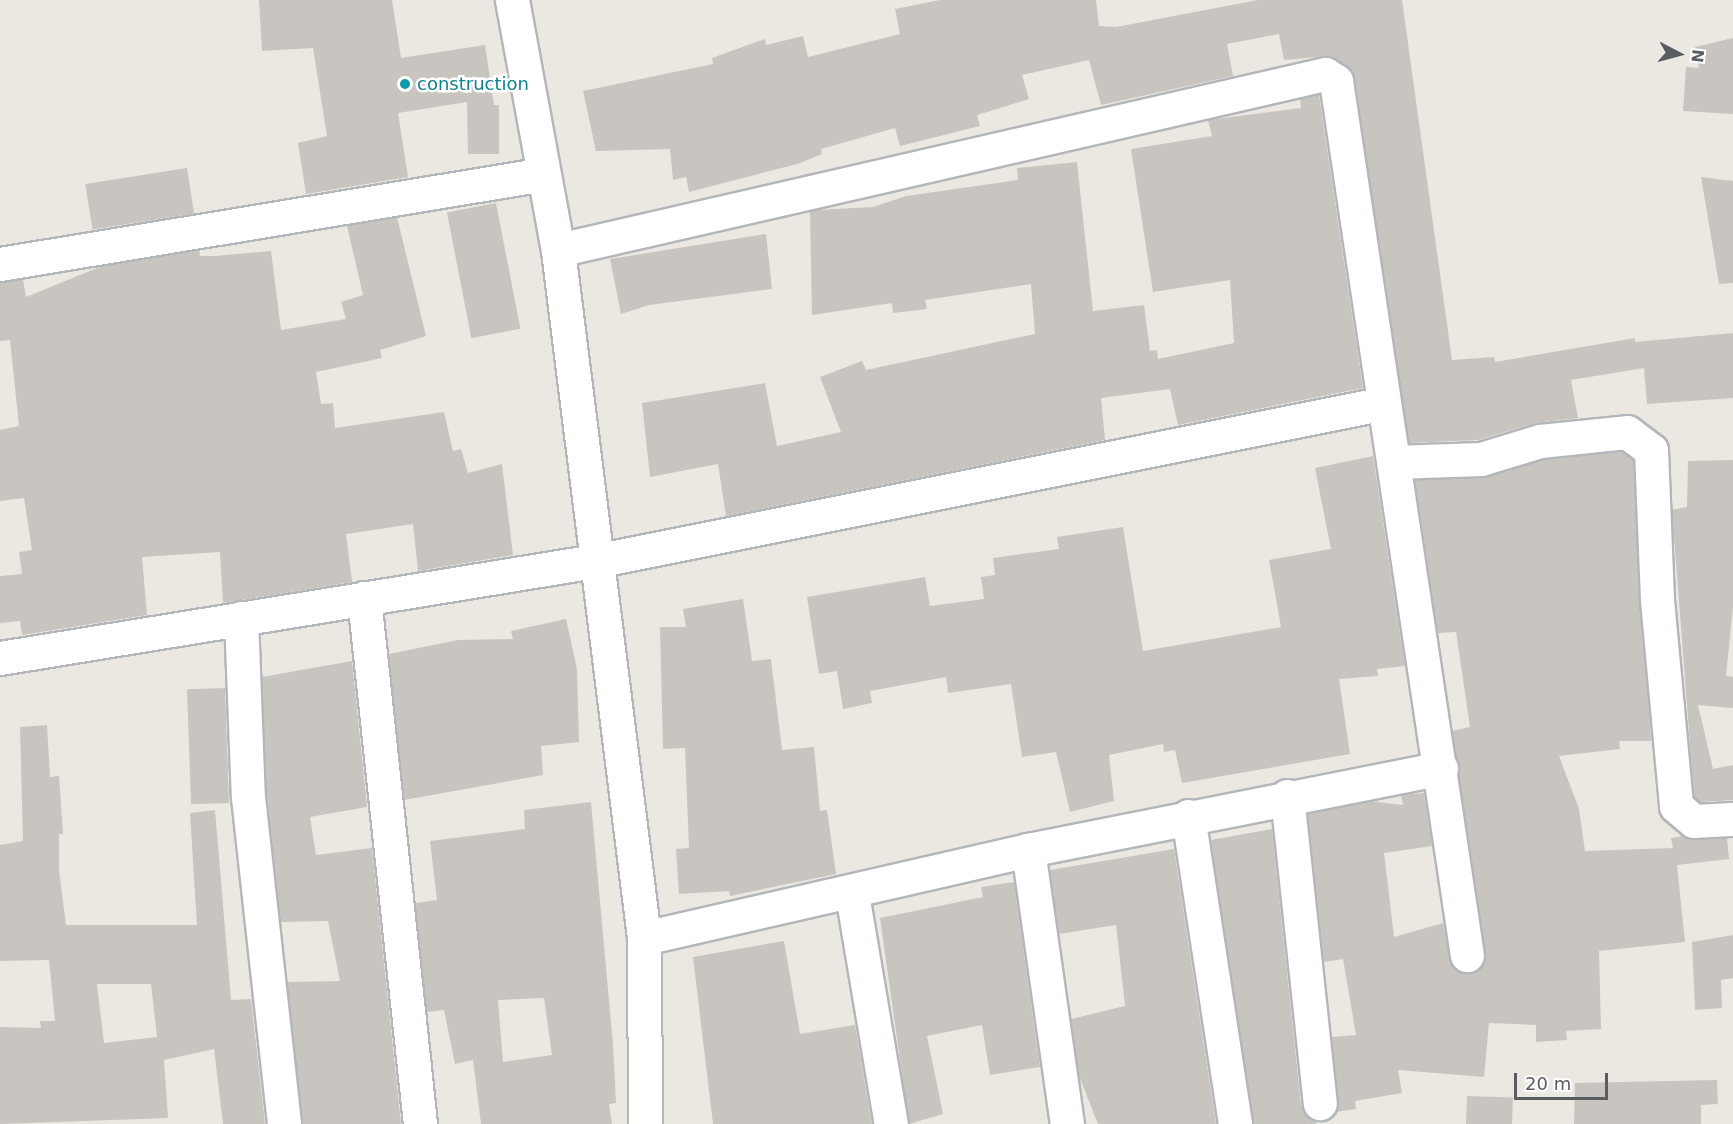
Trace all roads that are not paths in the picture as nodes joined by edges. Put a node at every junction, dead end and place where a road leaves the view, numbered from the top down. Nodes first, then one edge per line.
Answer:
1 (512, 0) edge
2 (544, 174) junction
3 (558, 250) junction
4 (0, 264) edge
5 (1380, 404) junction
6 (1394, 462) junction
7 (595, 561) junction
8 (364, 598) junction
9 (241, 618) junction
10 (0, 658) edge
11 (1441, 768) junction
12 (1287, 796) junction
13 (1188, 816) junction
14 (1733, 819) edge
15 (1028, 849) junction
16 (852, 894) junction
17 (644, 938) junction
18 (1467, 954) dead end
19 (1320, 1103) dead end
20 (284, 1124) edge
21 (420, 1124) edge
22 (645, 1124) edge
23 (891, 1124) edge
24 (1067, 1124) edge
25 (1235, 1124) edge

1 - 2 street
2 - 3 street
2 - 4 street
3 - 5 street
3 - 7 street
5 - 6 street
5 - 7 street
6 - 11 street
6 - 14 street
7 - 8 street
7 - 17 street
8 - 9 street
8 - 21 street
9 - 10 street
9 - 20 street
11 - 12 street
11 - 18 street
12 - 13 street
12 - 19 street
13 - 15 street
13 - 25 street
15 - 16 street
15 - 24 street
16 - 17 street
16 - 23 street
17 - 22 street

